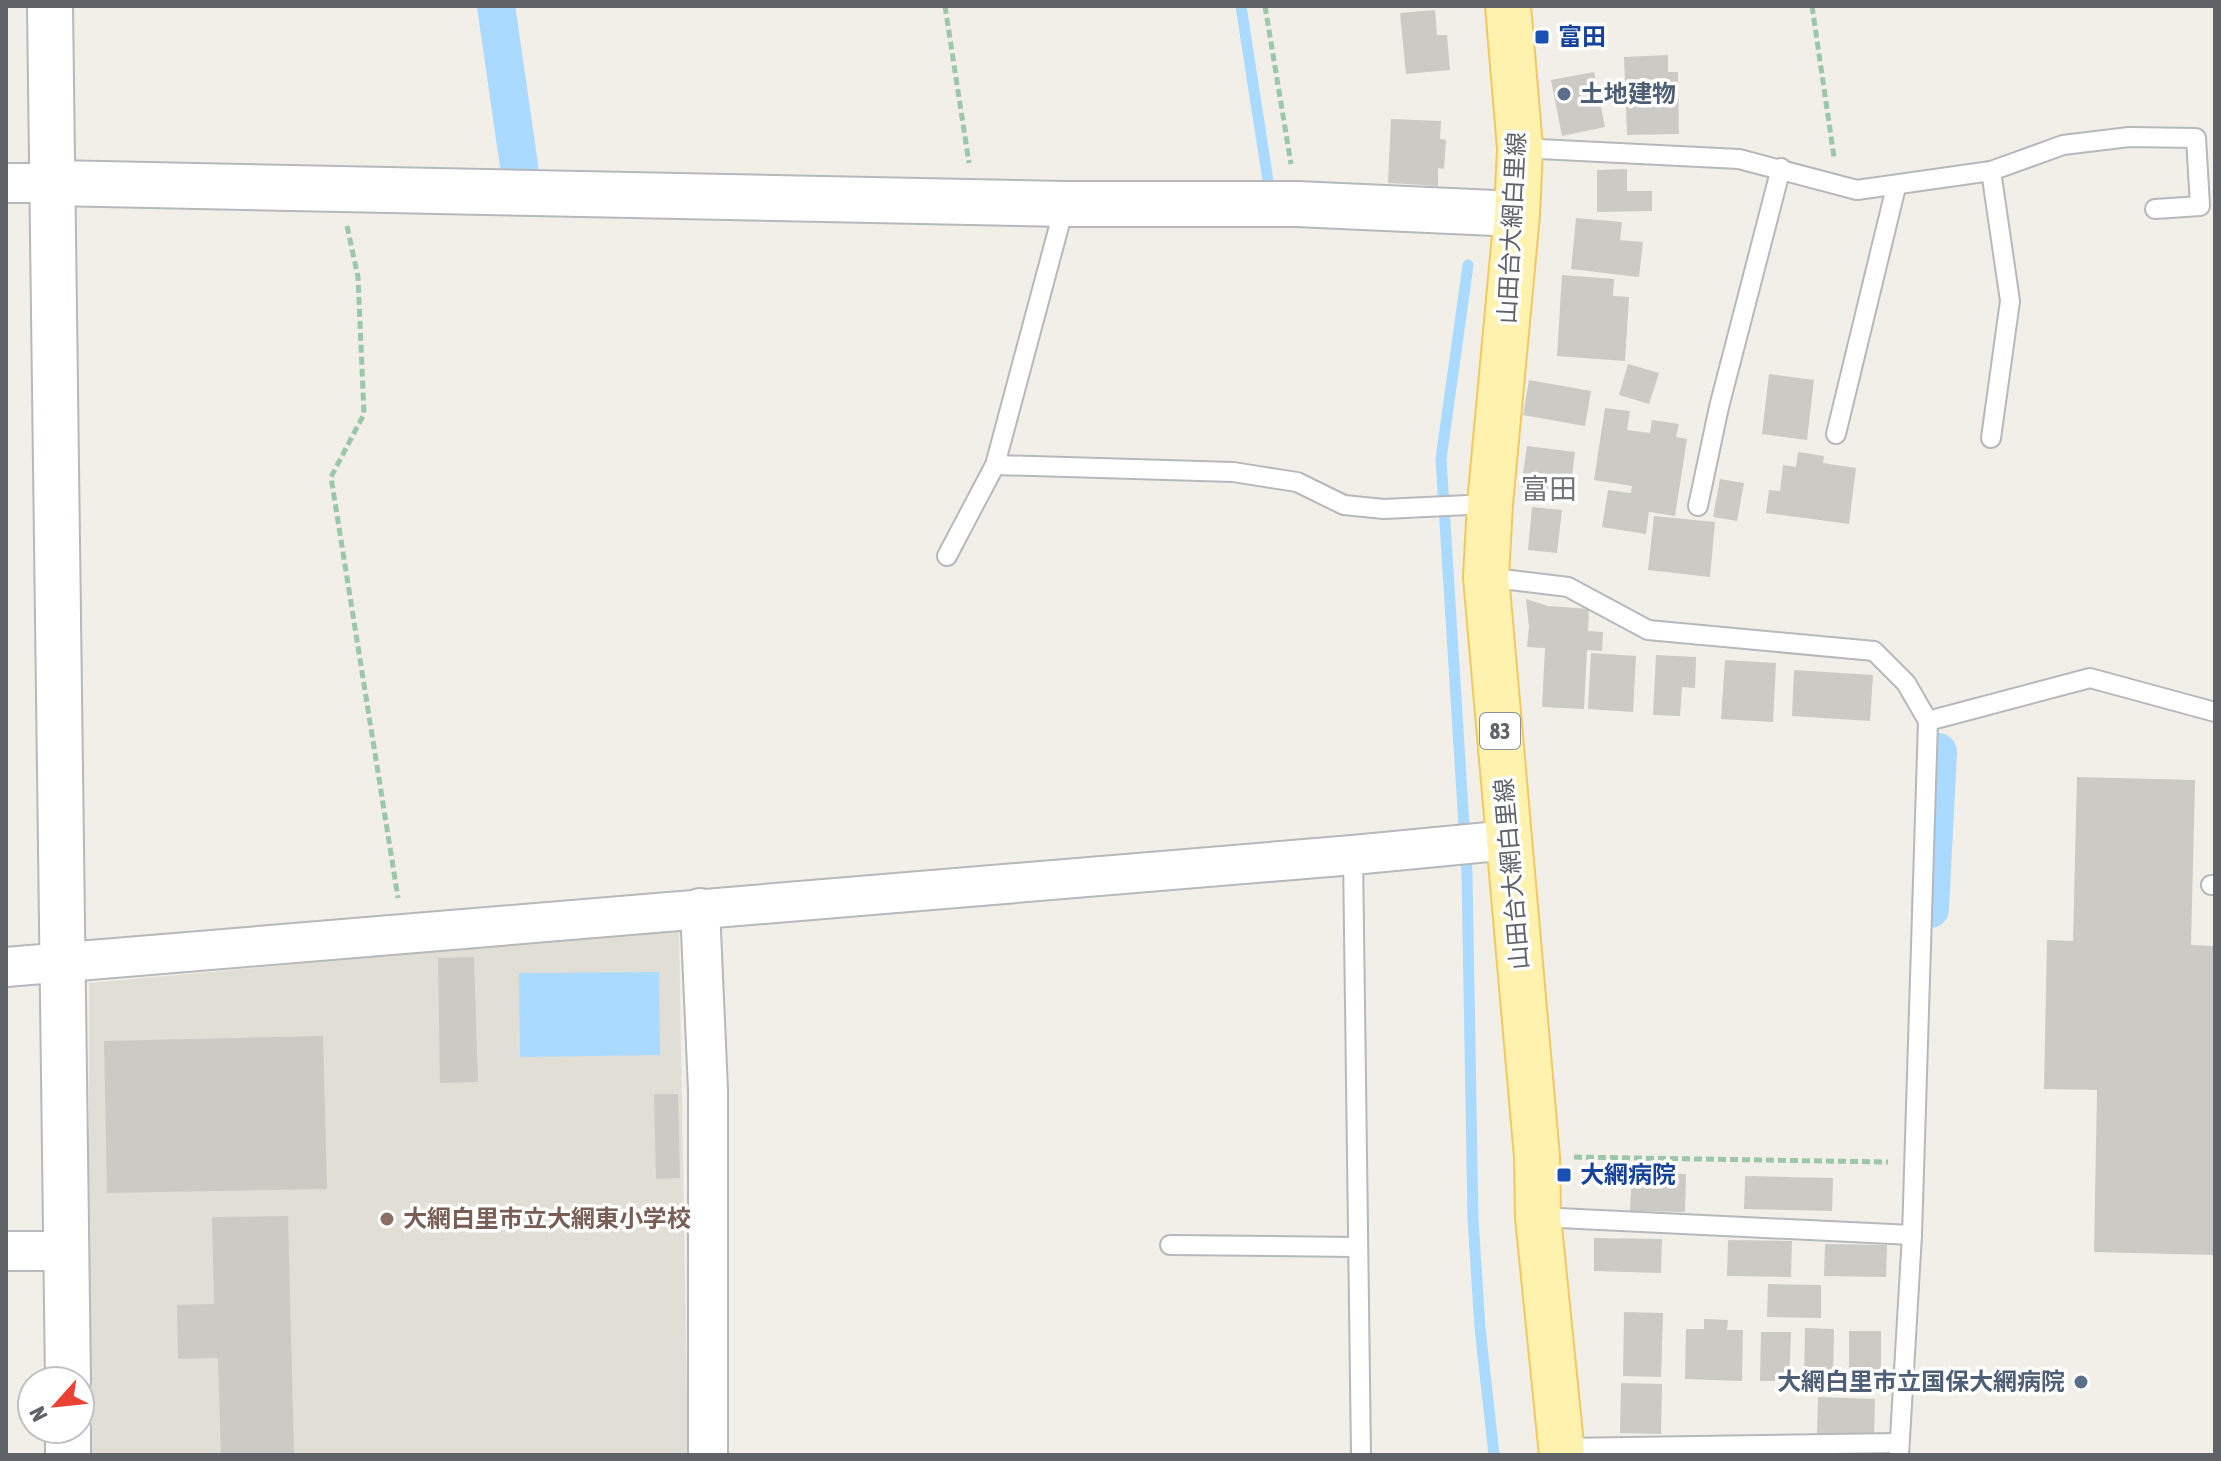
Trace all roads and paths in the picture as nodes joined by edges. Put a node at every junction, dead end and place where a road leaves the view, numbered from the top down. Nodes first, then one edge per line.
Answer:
1 (50, 6) edge
2 (945, 6) edge
3 (1265, 6) edge
4 (1508, 6) edge
5 (1812, 6) edge
6 (1520, 148) junction
7 (1781, 168) junction
8 (1991, 171) junction
9 (6, 183) edge
10 (54, 183) junction
11 (1838, 186) junction
12 (1896, 187) junction
13 (339, 190) junction
14 (975, 201) junction
15 (1065, 204) junction
16 (1297, 204) junction
17 (2155, 209) dead end
18 (1517, 214) junction
19 (1836, 434) dead end
20 (1991, 438) dead end
21 (995, 465) junction
22 (1490, 504) junction
23 (1698, 506) dead end
24 (947, 556) dead end
25 (1486, 577) junction
26 (2215, 712) edge
27 (1928, 721) junction
28 (1509, 840) junction
29 (1353, 855) junction
30 (700, 908) junction
31 (404, 934) junction
32 (62, 962) junction
33 (6, 967) edge
34 (1537, 1157) junction
35 (1913, 1162) junction
36 (1538, 1217) junction
37 (1912, 1235) junction
38 (1170, 1245) dead end
39 (1356, 1247) junction
40 (6, 1251) edge
41 (67, 1251) junction
42 (68, 1365) edge
43 (1899, 1449) edge
44 (1562, 1452) edge
45 (708, 1455) edge
46 (1361, 1455) edge

1 - 10 street
2 - 14 path
3 - 16 path
4 - 6 main road, 山田台大網白里線 / 83
5 - 11 path
6 - 7 lane
6 - 18 main road, 山田台大網白里線 / 83
7 - 11 lane
7 - 23 lane
8 - 12 lane
8 - 17 lane
8 - 20 lane
9 - 10 street
10 - 13 street
10 - 32 street
11 - 12 lane
12 - 19 lane
13 - 14 street
13 - 31 path
14 - 15 street
15 - 16 street
15 - 21 lane
16 - 18 street
18 - 22 main road, 山田台大網白里線 / 83
21 - 22 lane
21 - 24 lane
22 - 25 main road, 山田台大網白里線 / 83
25 - 27 lane
25 - 28 main road, 山田台大網白里線 / 83
26 - 27 lane
27 - 35 lane
28 - 29 street
28 - 34 main road, 山田台大網白里線 / 83
29 - 30 street
29 - 39 lane
30 - 31 street
30 - 45 street
31 - 32 street
32 - 33 street
32 - 41 street
34 - 35 path
34 - 36 main road, 山田台大網白里線 / 83
35 - 37 lane
36 - 37 lane
36 - 44 main road, 山田台大網白里線 / 83
37 - 43 lane
38 - 39 lane
39 - 46 lane
40 - 41 street
41 - 42 street
43 - 44 lane

